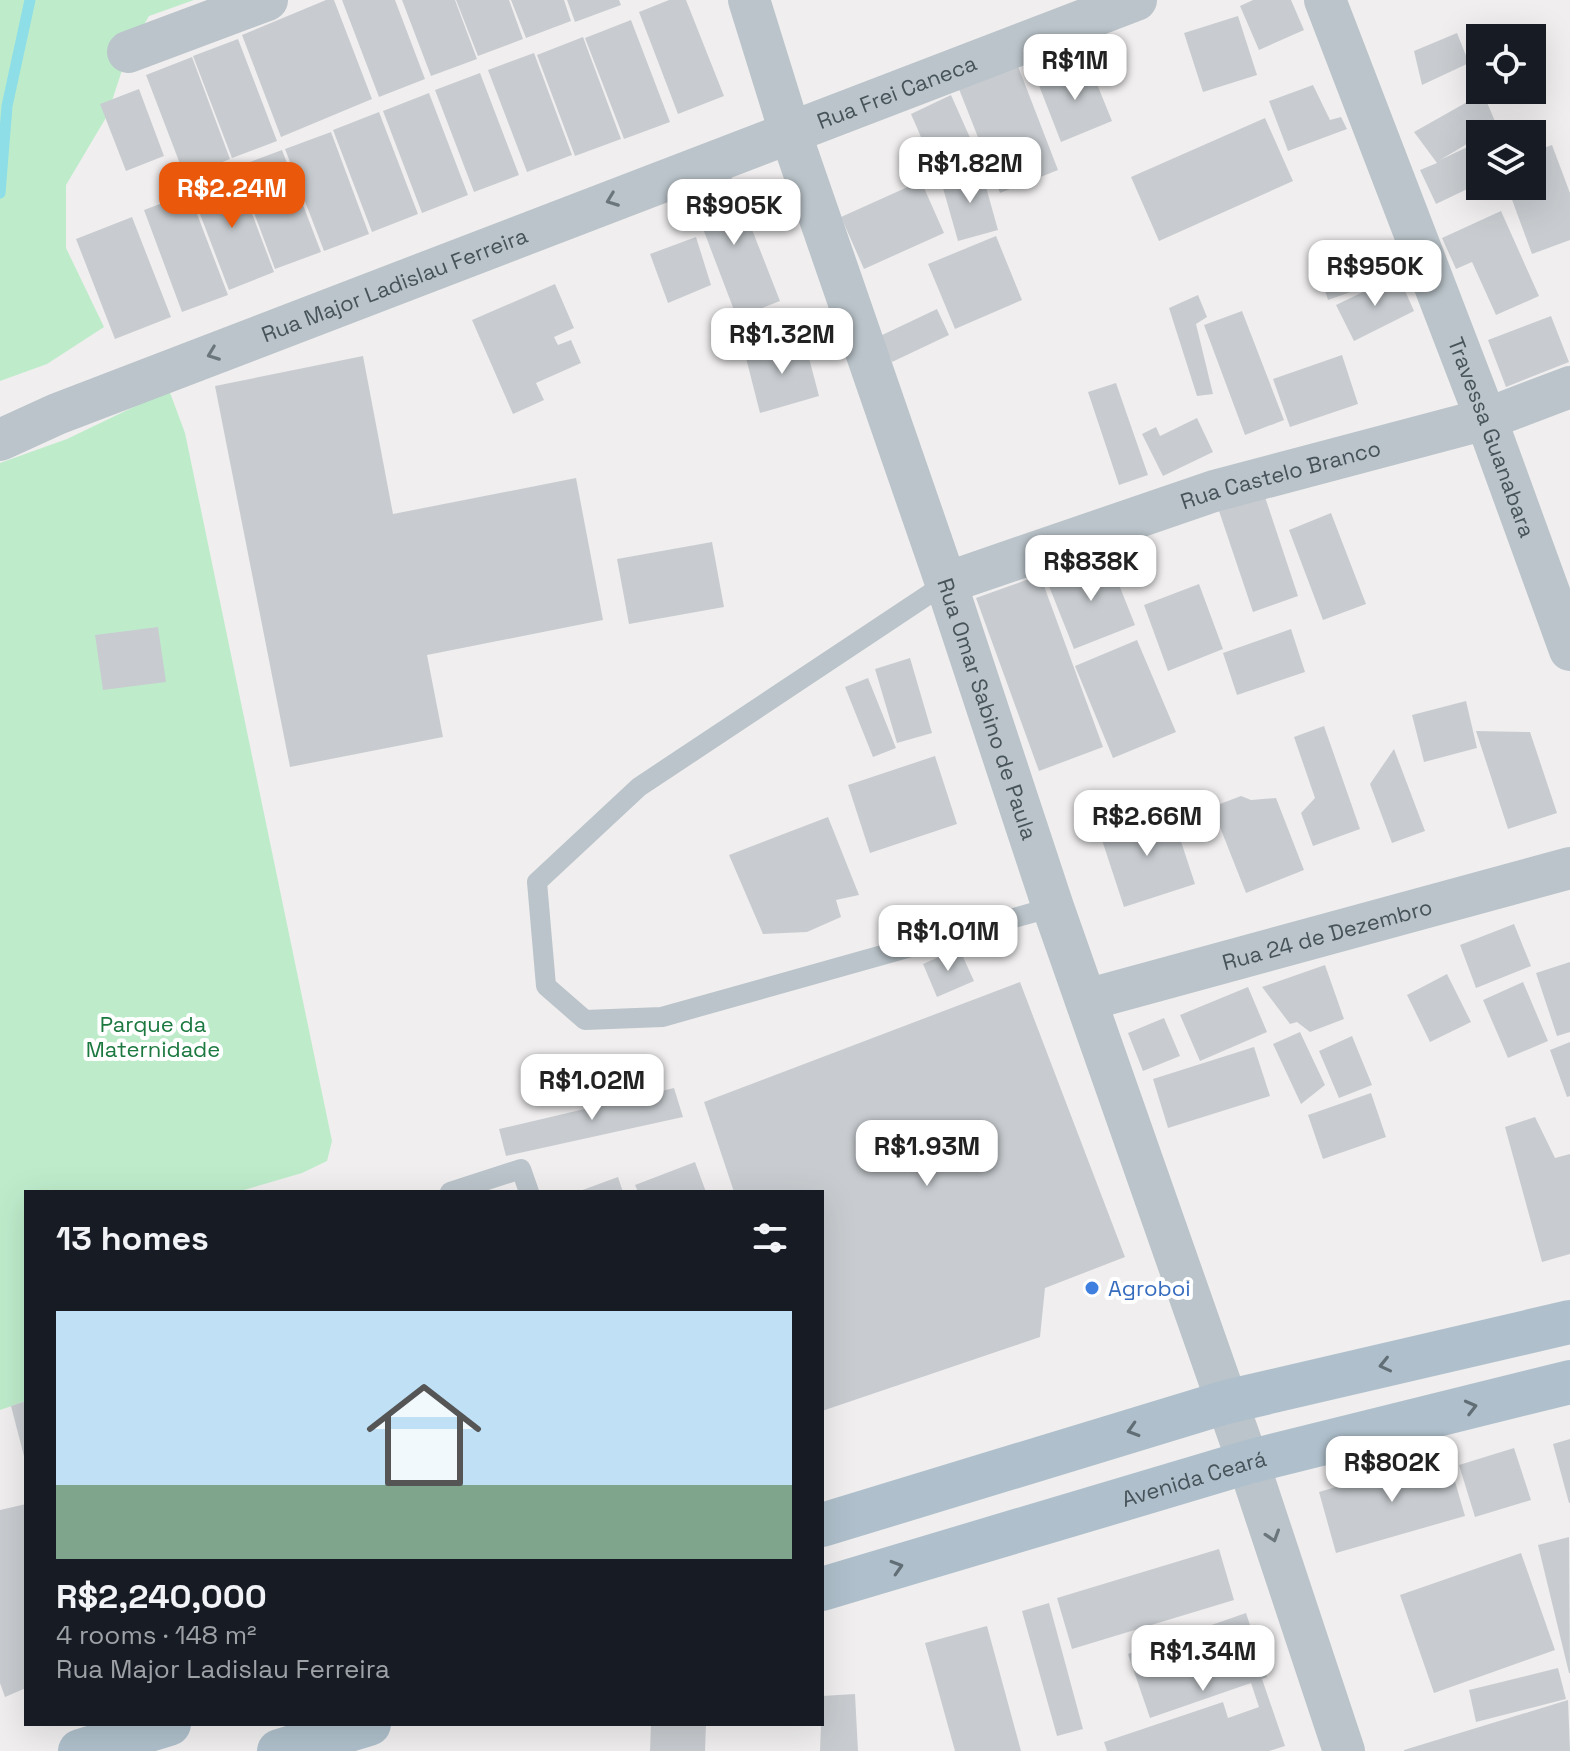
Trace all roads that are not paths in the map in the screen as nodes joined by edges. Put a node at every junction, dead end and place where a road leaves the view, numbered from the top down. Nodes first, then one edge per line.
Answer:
1 (267, 0) edge
2 (749, 0) edge
3 (1136, 0) edge
4 (1325, 0) edge
5 (128, 52) dead end
6 (790, 132) junction
7 (1570, 387) edge
8 (1486, 419) junction
9 (0, 440) edge
10 (946, 583) junction
11 (1570, 650) edge
12 (1570, 868) edge
13 (1053, 907) junction
14 (1086, 1000) junction
15 (456, 1190) edge
16 (528, 1190) edge
17 (1570, 1322) edge
18 (1570, 1382) edge
19 (1226, 1402) junction
20 (1248, 1462) junction
21 (824, 1524) edge
22 (824, 1588) edge
23 (162, 1726) edge
24 (362, 1726) edge
25 (80, 1751) edge
26 (279, 1751) edge
27 (1344, 1751) edge

1 - 5 street
2 - 6 street, Rua Omar Sabino de Paula
3 - 6 street, Rua Frei Caneca
4 - 8 street, Travessa Guanabara
6 -> 9 street, Rua Major Ladislau Ferreira
6 - 10 street, Rua Omar Sabino de Paula
7 - 8 street, Rua Castelo Branco
8 - 10 street, Rua Castelo Branco
8 - 11 street, Travessa Guanabara
10 - 13 street, Rua Omar Sabino de Paula
10 - 13 lane
12 - 14 street, Rua 24 de Dezembro
13 - 14 street, Rua Omar Sabino de Paula
14 - 19 street, Rua Omar Sabino de Paula
15 - 16 lane
17 -> 19 main road
20 -> 18 main road, Avenida Ceará
19 - 20 street, Rua Omar Sabino de Paula
19 -> 21 main road
22 -> 20 main road, Avenida Ceará
20 -> 27 street, Rua Omar Sabino de Paula
23 - 25 main road
24 - 26 main road

